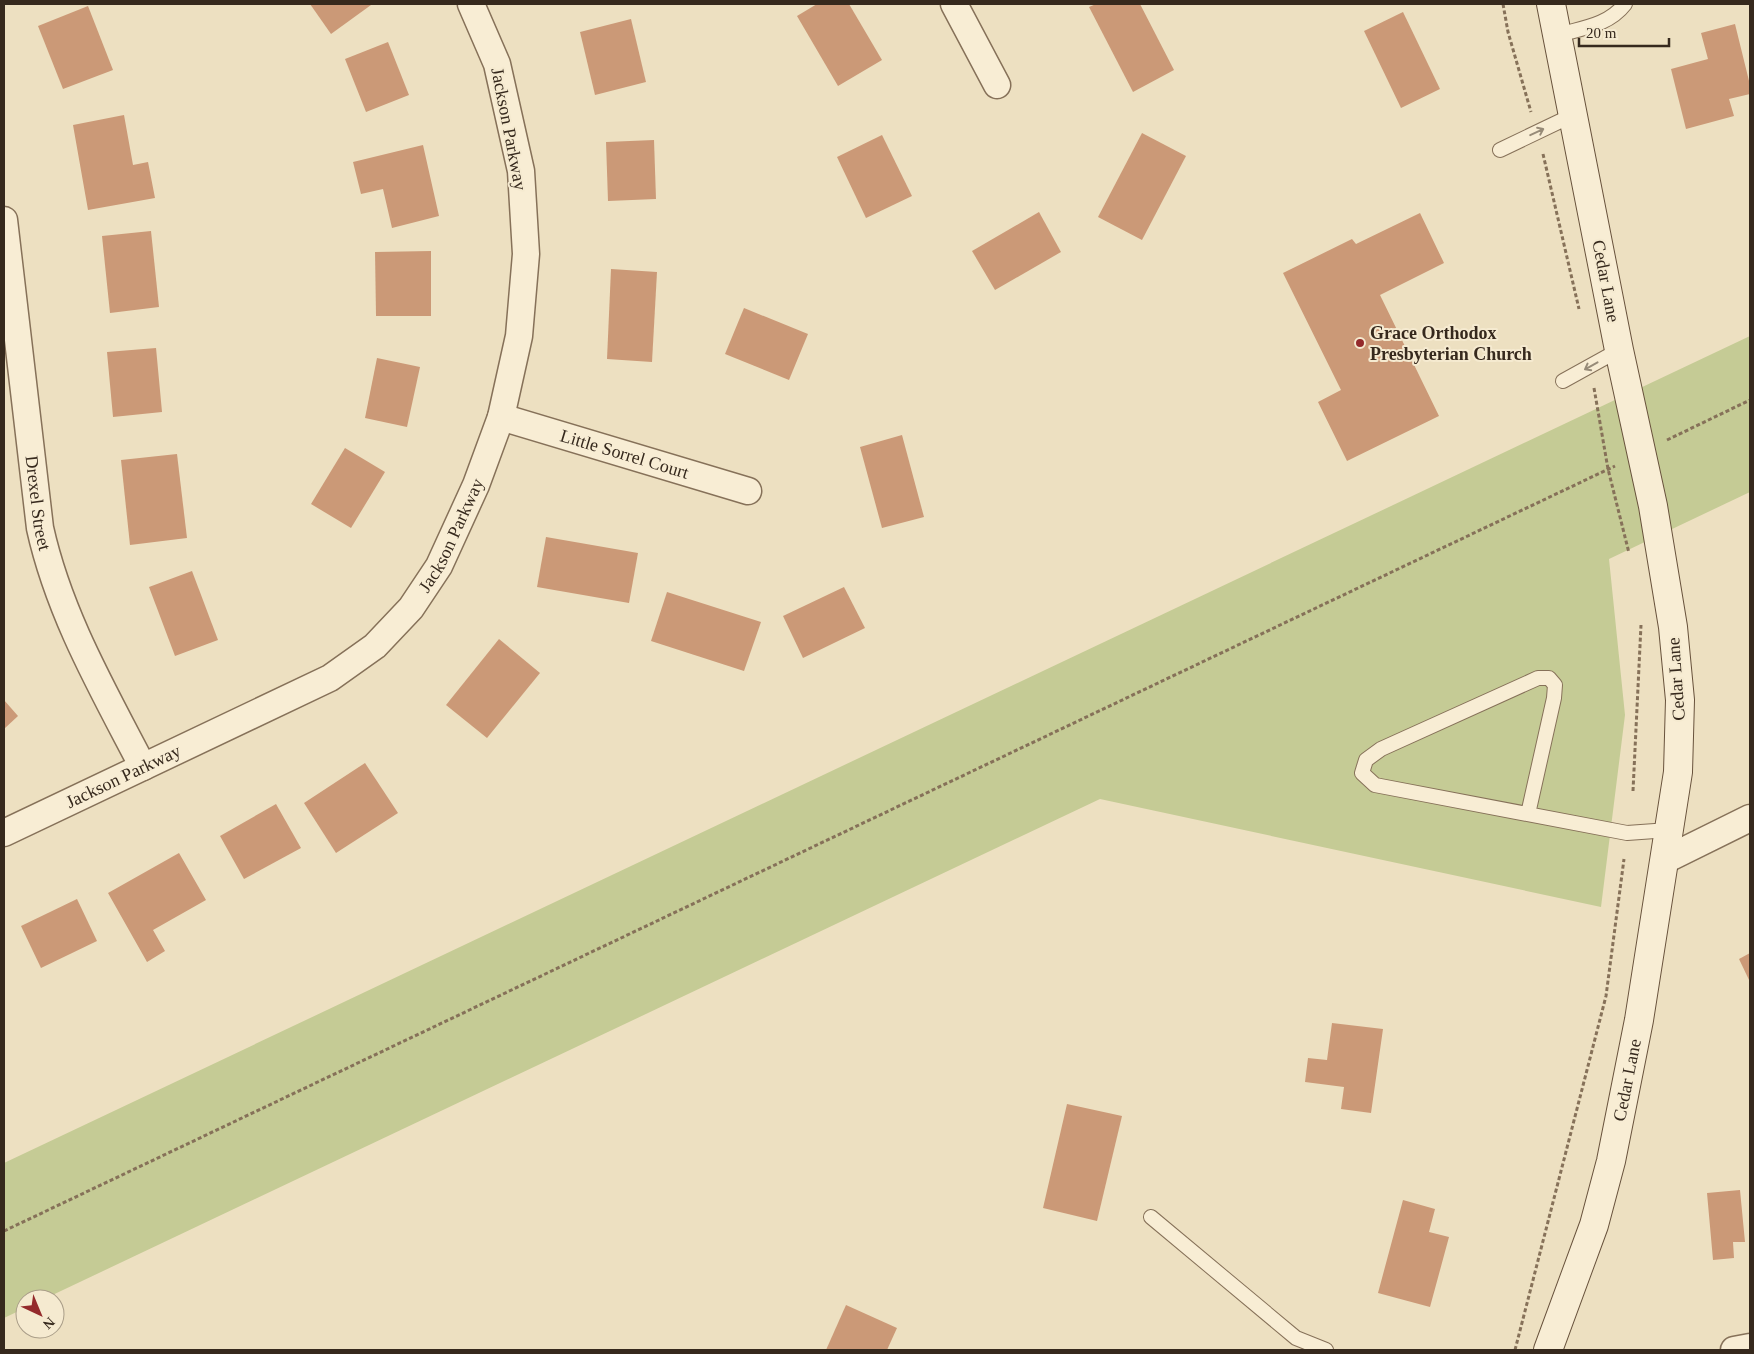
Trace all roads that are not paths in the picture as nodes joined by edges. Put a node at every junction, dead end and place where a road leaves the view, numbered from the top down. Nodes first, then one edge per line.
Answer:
1 (471, 4) edge
2 (954, 4) edge
3 (1552, 4) edge
4 (1625, 4) edge
5 (1558, 35) junction
6 (997, 85) dead end
7 (1574, 115) junction
8 (1500, 150) dead end
9 (4, 220) edge
10 (1619, 350) junction
11 (1564, 381) dead end
12 (501, 417) junction
13 (748, 491) dead end
14 (143, 767) junction
15 (1528, 814) junction
16 (1750, 818) edge
17 (1669, 830) junction
18 (4, 833) edge
19 (1665, 860) junction
20 (1150, 1217) dead end
21 (1750, 1347) edge
22 (1555, 1349) edge
23 (1326, 1350) edge
24 (1734, 1350) edge

1 - 12 street, Jackson Parkway
2 - 6 street
3 - 5 main road, Cedar Lane
4 - 5 lane
5 - 7 main road, Cedar Lane
8 -> 7 lane
7 - 10 main road, Cedar Lane
9 - 14 street, Drexel Street
10 -> 11 lane
10 - 17 main road, Cedar Lane
12 - 13 street, Little Sorrel Court
12 - 14 street, Jackson Parkway
14 - 18 street, Jackson Parkway
15 - 15 lane
15 - 17 lane
16 - 19 street
17 - 19 main road, Cedar Lane
19 - 22 main road, Cedar Lane
20 - 23 lane
21 - 24 street

